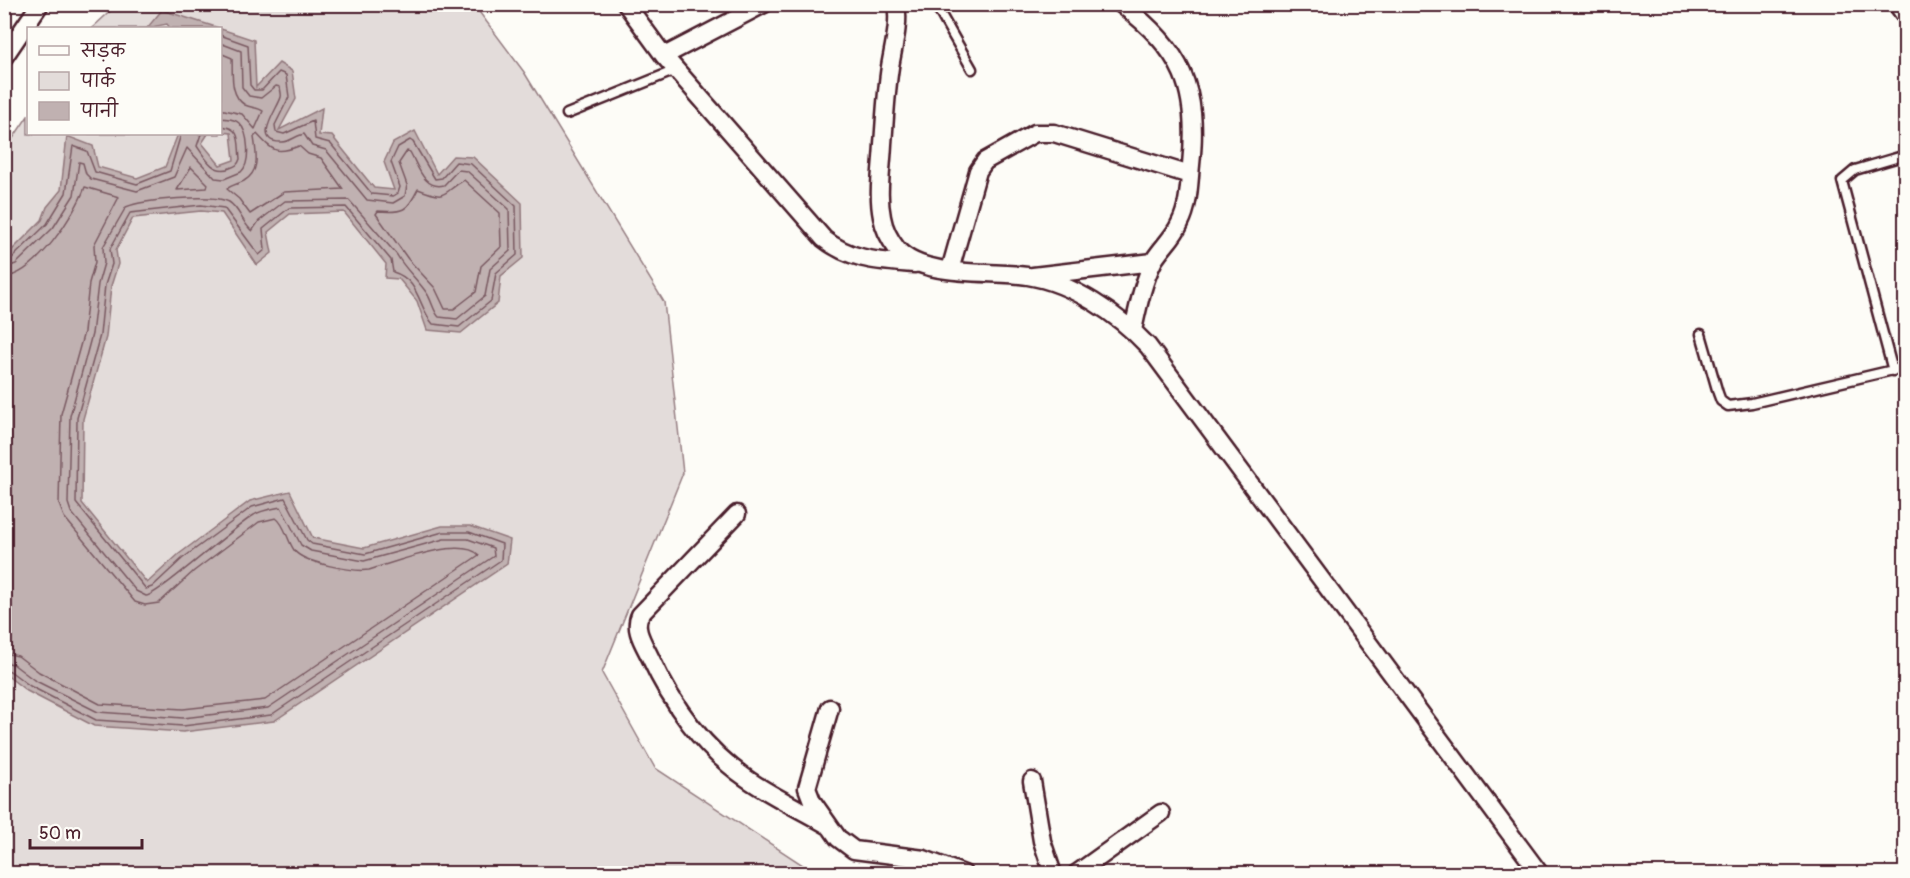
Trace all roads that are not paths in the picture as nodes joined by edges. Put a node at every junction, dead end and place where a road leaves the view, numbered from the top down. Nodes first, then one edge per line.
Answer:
1 (40, 4) edge
2 (626, 4) edge
3 (764, 4) edge
4 (935, 4) edge
5 (1120, 4) edge
6 (1892, 4) edge
7 (897, 5) edge
8 (1905, 24) edge
9 (664, 56) junction
10 (4, 57) edge
11 (972, 69) dead end
12 (676, 70) junction
13 (567, 114) dead end
14 (1905, 155) edge
15 (1190, 175) junction
16 (1154, 262) junction
17 (923, 264) junction
18 (950, 270) junction
19 (1029, 276) junction
20 (1133, 330) junction
21 (1701, 334) dead end
22 (1905, 368) edge
23 (1893, 371) junction
24 (737, 514) dead end
25 (830, 708) dead end
26 (1032, 782) dead end
27 (1161, 813) dead end
28 (829, 826) junction
29 (964, 873) edge
30 (1053, 873) edge
31 (1076, 873) edge
32 (1540, 873) edge

1 - 10 street
2 - 9 street
3 - 9 street
4 - 11 lane
5 - 15 street
6 - 8 lane
7 - 17 street
9 - 12 street
12 - 13 lane
12 - 17 street
14 - 23 lane
15 - 16 street
15 - 18 street
16 - 19 street
16 - 20 street
17 - 18 street
18 - 19 street
19 - 20 street
20 - 32 street
21 - 23 lane
22 - 23 lane
24 - 28 street
25 - 28 street
26 - 30 street
27 - 31 street
28 - 29 street

